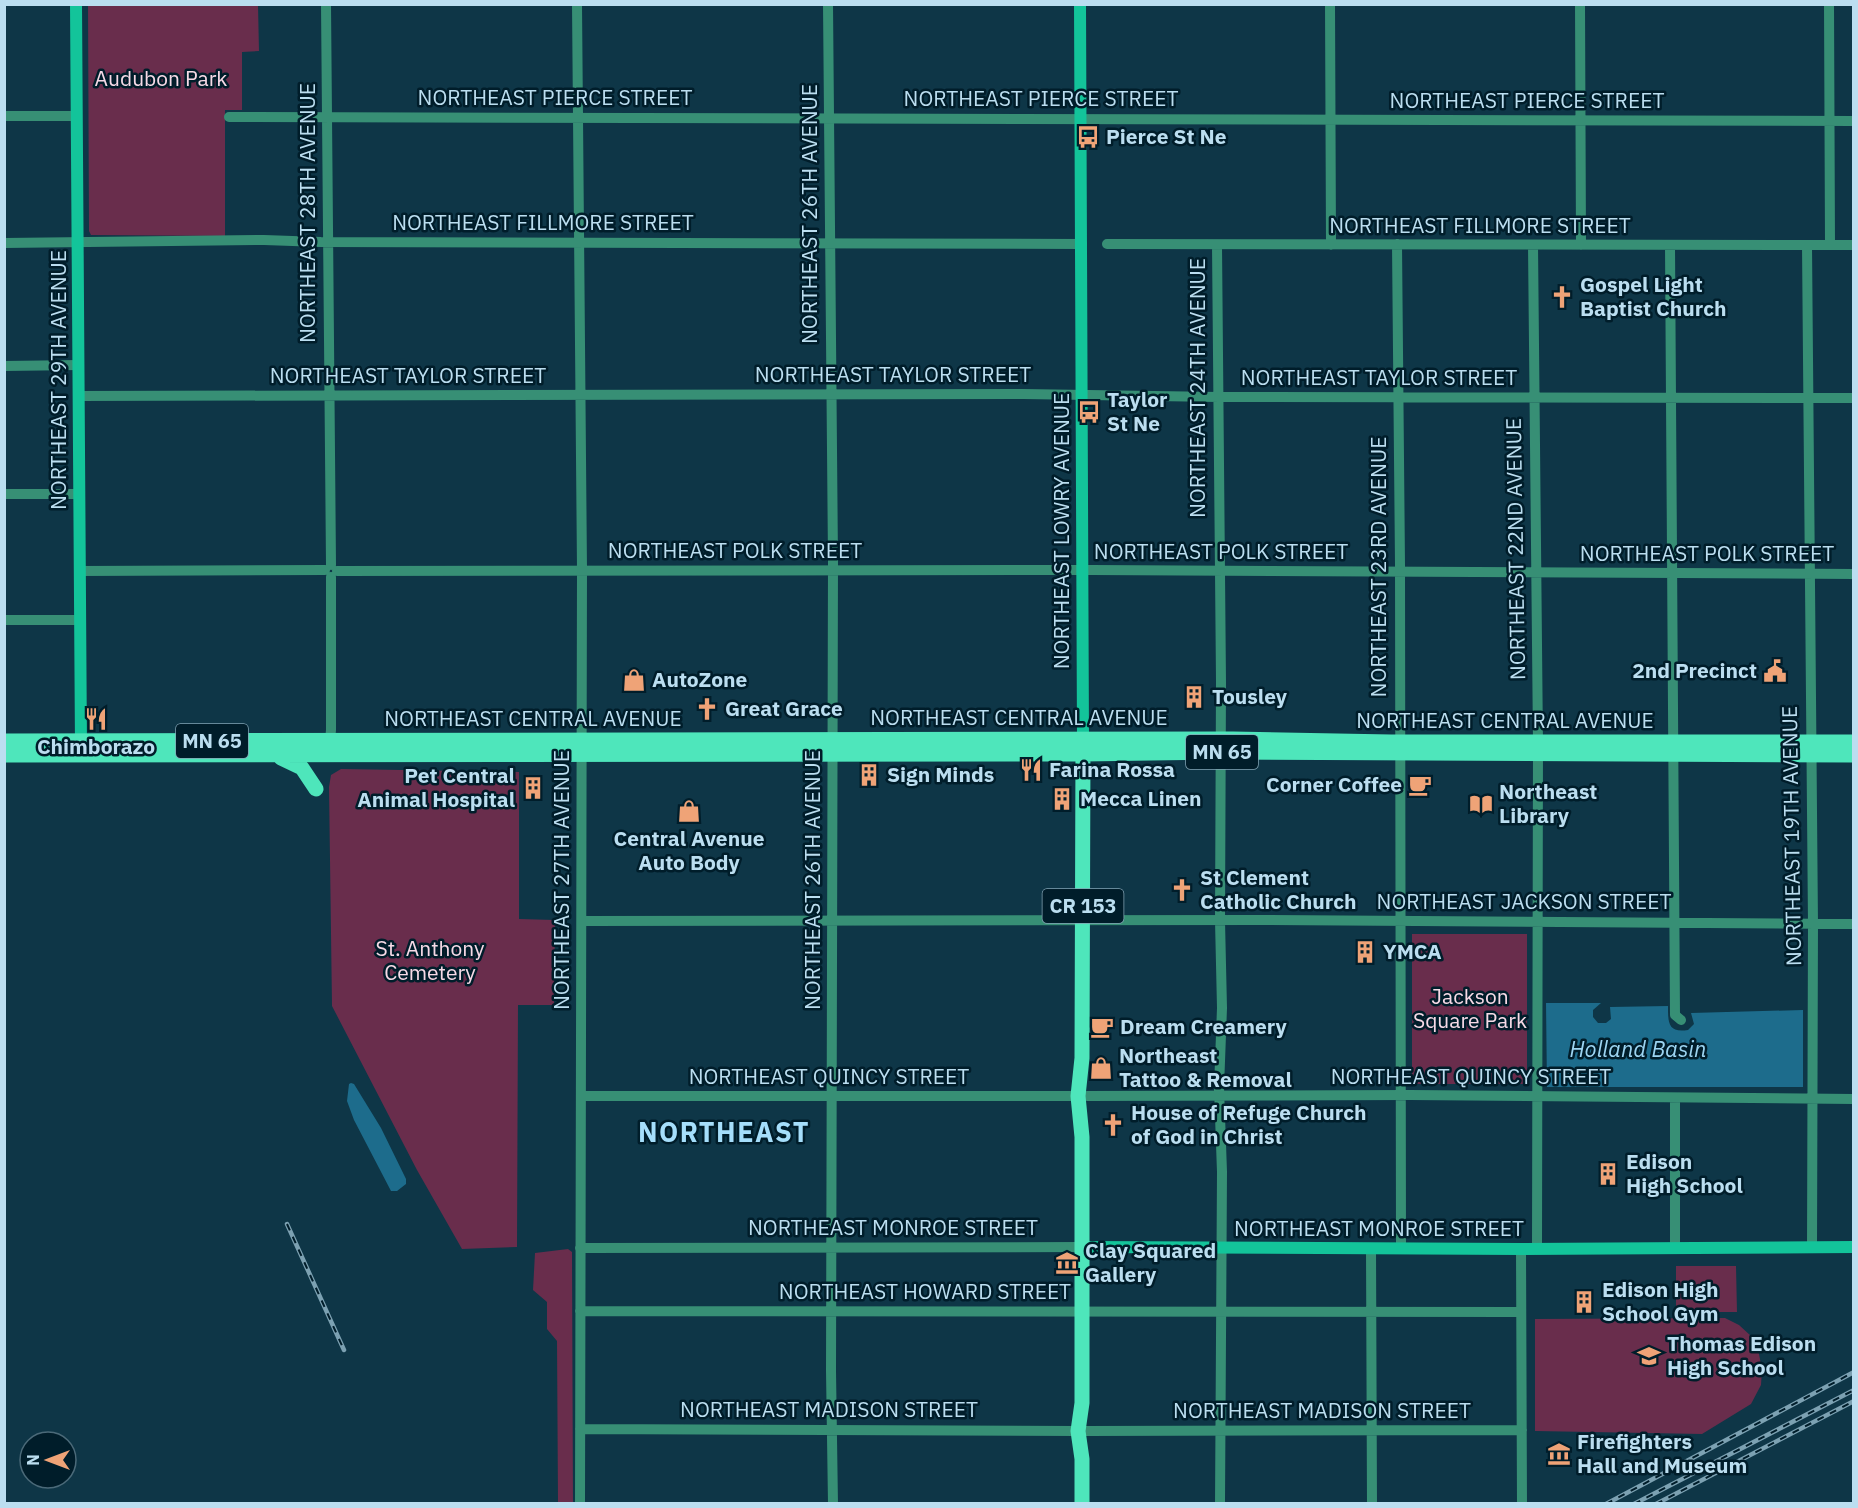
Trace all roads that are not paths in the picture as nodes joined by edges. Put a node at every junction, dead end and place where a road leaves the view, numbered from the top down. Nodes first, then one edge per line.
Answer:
1 (76, 4) edge
2 (326, 4) edge
3 (577, 4) edge
4 (828, 4) edge
5 (1080, 4) edge
6 (1330, 4) edge
7 (1580, 4) edge
8 (1829, 4) edge
9 (4, 116) edge
10 (77, 116) junction
11 (229, 117) dead end
12 (829, 117) junction
13 (327, 118) junction
14 (578, 118) junction
15 (1081, 119) junction
16 (1330, 120) junction
17 (1582, 121) junction
18 (1830, 122) junction
19 (1854, 122) edge
20 (329, 242) junction
21 (580, 242) junction
22 (4, 243) edge
23 (78, 243) junction
24 (829, 244) junction
25 (1082, 244) junction
26 (1107, 244) dead end
27 (1217, 244) junction
28 (1397, 244) junction
29 (1331, 245) junction
30 (1533, 245) junction
31 (1581, 245) junction
32 (1807, 245) junction
33 (1830, 245) junction
34 (1854, 245) edge
35 (1670, 246) junction
36 (79, 365) junction
37 (4, 366) edge
38 (580, 394) junction
39 (330, 395) junction
40 (832, 395) junction
41 (78, 396) junction
42 (1082, 396) junction
43 (1398, 397) junction
44 (1219, 398) junction
45 (1533, 398) junction
46 (1671, 398) junction
47 (1808, 398) junction
48 (1854, 398) edge
49 (4, 494) edge
50 (79, 494) junction
51 (582, 570) junction
52 (832, 570) junction
53 (1083, 570) junction
54 (79, 571) junction
55 (331, 571) junction
56 (1219, 572) junction
57 (1400, 572) junction
58 (1536, 573) junction
59 (1672, 573) junction
60 (1810, 574) junction
61 (1854, 574) edge
62 (4, 620) edge
63 (80, 620) junction
64 (330, 740) junction
65 (4, 741) edge
66 (1854, 742) edge
67 (1220, 745) junction
68 (832, 746) junction
69 (582, 747) junction
70 (1083, 747) junction
71 (1400, 747) junction
72 (81, 748) junction
73 (1538, 748) junction
74 (1673, 748) junction
75 (1811, 748) junction
76 (4, 755) edge
77 (1854, 755) edge
78 (257, 756) junction
79 (316, 789) dead end
80 (833, 919) junction
81 (582, 921) junction
82 (1083, 921) junction
83 (1220, 921) junction
84 (1400, 921) junction
85 (1538, 922) junction
86 (1674, 923) junction
87 (1813, 924) junction
88 (1854, 924) edge
89 (1681, 1020) dead end
90 (1401, 1095) junction
91 (581, 1096) junction
92 (832, 1096) junction
93 (1082, 1096) junction
94 (1219, 1096) junction
95 (1537, 1097) junction
96 (1675, 1098) junction
97 (1812, 1099) junction
98 (1854, 1099) edge
99 (1082, 1247) junction
100 (1675, 1247) junction
101 (1812, 1247) junction
102 (1854, 1247) edge
103 (580, 1248) junction
104 (1222, 1248) junction
105 (1371, 1248) junction
106 (832, 1249) junction
107 (1401, 1249) junction
108 (1521, 1249) junction
109 (1537, 1249) junction
110 (580, 1311) junction
111 (832, 1311) junction
112 (1082, 1312) junction
113 (1370, 1312) junction
114 (1521, 1312) junction
115 (1220, 1313) junction
116 (580, 1429) junction
117 (832, 1430) junction
118 (1522, 1430) junction
119 (1082, 1431) junction
120 (1220, 1431) junction
121 (1372, 1431) junction
122 (580, 1503) edge
123 (833, 1503) edge
124 (1082, 1503) edge
125 (1220, 1503) edge
126 (1372, 1503) edge
127 (1522, 1503) edge

1 - 10 street, NORTHEAST 29TH AVENUE
2 - 13 street, NORTHEAST 28TH AVENUE
3 - 14 street, NORTHEAST 27TH AVENUE
4 - 12 street, NORTHEAST 26TH AVENUE
5 - 15 street, NORTHEAST LOWRY AVENUE / CR 153
6 - 16 street
7 - 17 street
8 - 18 street
9 - 10 street
10 - 23 street, NORTHEAST 29TH AVENUE
11 - 13 street, NORTHEAST PIERCE STREET
12 - 14 street, NORTHEAST PIERCE STREET
12 - 15 street, NORTHEAST PIERCE STREET
12 - 24 street, NORTHEAST 26TH AVENUE
13 - 14 street, NORTHEAST PIERCE STREET
13 - 20 street, NORTHEAST 28TH AVENUE
14 - 21 street, NORTHEAST 27TH AVENUE
15 - 16 street, NORTHEAST PIERCE STREET
15 - 25 street, NORTHEAST LOWRY AVENUE / CR 153
16 - 17 street, NORTHEAST PIERCE STREET
16 - 29 street
17 - 18 street, NORTHEAST PIERCE STREET
17 - 31 street
18 - 19 street, NORTHEAST PIERCE STREET
18 - 33 street
20 - 21 street, NORTHEAST FILLMORE STREET
20 - 23 street, NORTHEAST FILLMORE STREET
20 - 39 street, NORTHEAST 28TH AVENUE
21 - 24 street, NORTHEAST FILLMORE STREET
21 - 38 street, NORTHEAST 27TH AVENUE
22 - 23 street, NORTHEAST FILLMORE STREET
23 - 36 street, NORTHEAST 29TH AVENUE
24 - 25 street, NORTHEAST FILLMORE STREET
24 - 40 street, NORTHEAST 26TH AVENUE
25 - 42 street, NORTHEAST LOWRY AVENUE / CR 153
26 - 27 street, NORTHEAST FILLMORE STREET
27 - 29 street, NORTHEAST FILLMORE STREET
27 - 44 street, NORTHEAST 24TH AVENUE
28 - 29 street, NORTHEAST FILLMORE STREET
28 - 30 street, NORTHEAST FILLMORE STREET
28 - 43 street, NORTHEAST 23RD AVENUE
30 - 31 street, NORTHEAST FILLMORE STREET
30 - 45 street, NORTHEAST 22ND AVENUE
31 - 35 street, NORTHEAST FILLMORE STREET
32 - 33 street, NORTHEAST FILLMORE STREET
32 - 35 street, NORTHEAST FILLMORE STREET
32 - 47 street, NORTHEAST 19TH AVENUE
33 - 34 street, NORTHEAST FILLMORE STREET
35 - 46 street
36 - 37 street
36 - 41 street, NORTHEAST 29TH AVENUE
38 - 39 street, NORTHEAST TAYLOR STREET
38 - 40 street, NORTHEAST TAYLOR STREET
38 - 51 street, NORTHEAST 27TH AVENUE
39 - 41 street, NORTHEAST TAYLOR STREET
39 - 55 street, NORTHEAST 28TH AVENUE
40 - 42 street, NORTHEAST TAYLOR STREET
40 - 52 street, NORTHEAST 26TH AVENUE
41 - 50 street, NORTHEAST 29TH AVENUE
42 - 44 street, NORTHEAST TAYLOR STREET
42 - 53 street, NORTHEAST LOWRY AVENUE / CR 153
43 - 44 street, NORTHEAST TAYLOR STREET
43 - 45 street, NORTHEAST TAYLOR STREET
43 - 57 street, NORTHEAST 23RD AVENUE
44 - 56 street, NORTHEAST 24TH AVENUE
45 - 46 street, NORTHEAST TAYLOR STREET
45 - 58 street, NORTHEAST 22ND AVENUE
46 - 47 street, NORTHEAST TAYLOR STREET
46 - 59 street
47 - 48 street, NORTHEAST TAYLOR STREET
47 - 60 street, NORTHEAST 19TH AVENUE
49 - 50 street
50 - 54 street, NORTHEAST 29TH AVENUE
51 - 52 street, NORTHEAST POLK STREET
51 - 55 street, NORTHEAST POLK STREET
51 - 69 street, NORTHEAST 27TH AVENUE
52 - 53 street, NORTHEAST POLK STREET
52 - 68 street, NORTHEAST 26TH AVENUE
53 - 56 street, NORTHEAST POLK STREET
53 - 70 street, NORTHEAST LOWRY AVENUE / CR 153
54 - 55 street, NORTHEAST POLK STREET
54 - 63 street, NORTHEAST 29TH AVENUE
55 - 64 street, NORTHEAST 28TH AVENUE
56 - 57 street, NORTHEAST POLK STREET
56 - 67 street, NORTHEAST 24TH AVENUE
57 - 58 street, NORTHEAST POLK STREET
57 - 71 street, NORTHEAST 23RD AVENUE
58 - 59 street, NORTHEAST POLK STREET
58 - 73 street, NORTHEAST 22ND AVENUE
59 - 60 street, NORTHEAST POLK STREET
59 - 74 street
60 - 61 street, NORTHEAST POLK STREET
60 - 75 street, NORTHEAST 19TH AVENUE
62 - 63 street
63 - 72 street, NORTHEAST 29TH AVENUE
64 - 69 main road, NORTHEAST CENTRAL AVENUE / MN 65
64 - 72 main road, NORTHEAST CENTRAL AVENUE / MN 65
65 - 72 main road, NORTHEAST CENTRAL AVENUE / MN 65
66 - 75 main road, NORTHEAST CENTRAL AVENUE / MN 65
67 - 70 main road, NORTHEAST CENTRAL AVENUE / MN 65
67 - 71 main road, NORTHEAST CENTRAL AVENUE / MN 65
67 - 83 street, NORTHEAST 24TH AVENUE
68 - 69 main road, NORTHEAST CENTRAL AVENUE / MN 65
68 - 70 main road, NORTHEAST CENTRAL AVENUE / MN 65
68 - 80 street, NORTHEAST 26TH AVENUE
69 - 78 main road, NORTHEAST CENTRAL AVENUE / MN 65
69 - 81 street, NORTHEAST 27TH AVENUE
70 - 82 main road, NORTHEAST LOWRY AVENUE / CR 153
71 - 73 main road, NORTHEAST CENTRAL AVENUE / MN 65
71 - 84 street, NORTHEAST 23RD AVENUE
72 - 76 main road, NORTHEAST CENTRAL AVENUE / MN 65
72 - 78 main road, NORTHEAST CENTRAL AVENUE / MN 65
73 - 74 main road, NORTHEAST CENTRAL AVENUE / MN 65
73 - 85 street, NORTHEAST 22ND AVENUE
74 - 75 main road, NORTHEAST CENTRAL AVENUE / MN 65
74 - 86 street
75 - 77 main road, NORTHEAST CENTRAL AVENUE / MN 65
75 - 87 street, NORTHEAST 19TH AVENUE
78 - 79 main road
80 - 81 street, NORTHEAST JACKSON STREET
80 - 82 street, NORTHEAST JACKSON STREET
80 - 92 street, NORTHEAST 26TH AVENUE
81 - 91 street, NORTHEAST 27TH AVENUE
82 - 83 street, NORTHEAST JACKSON STREET
82 - 93 main road, NORTHEAST LOWRY AVENUE / CR 153
83 - 84 street, NORTHEAST JACKSON STREET
83 - 94 street, NORTHEAST 24TH AVENUE
84 - 85 street, NORTHEAST JACKSON STREET
84 - 90 street, NORTHEAST 23RD AVENUE
85 - 86 street, NORTHEAST JACKSON STREET
85 - 95 street, NORTHEAST 22ND AVENUE
86 - 87 street, NORTHEAST JACKSON STREET
86 - 89 street
87 - 88 street, NORTHEAST JACKSON STREET
87 - 97 street, NORTHEAST 19TH AVENUE
90 - 94 street, NORTHEAST QUINCY STREET
90 - 95 street, NORTHEAST QUINCY STREET
90 - 107 street, NORTHEAST 23RD AVENUE
91 - 92 street, NORTHEAST QUINCY STREET
91 - 103 street, NORTHEAST 27TH AVENUE
92 - 93 street, NORTHEAST QUINCY STREET
92 - 106 street, NORTHEAST 26TH AVENUE
93 - 94 street, NORTHEAST QUINCY STREET
93 - 99 main road, NORTHEAST LOWRY AVENUE / CR 153
94 - 104 street, NORTHEAST 24TH AVENUE
95 - 96 street, NORTHEAST QUINCY STREET
95 - 109 street, NORTHEAST 22ND AVENUE
96 - 97 street, NORTHEAST QUINCY STREET
96 - 100 street
97 - 98 street, NORTHEAST QUINCY STREET
97 - 101 street, NORTHEAST 19TH AVENUE
99 - 104 street, NORTHEAST MONROE STREET
99 - 106 street, NORTHEAST MONROE STREET
99 - 112 main road, NORTHEAST LOWRY AVENUE / CR 153
100 - 101 street, NORTHEAST MONROE STREET
100 - 109 street, NORTHEAST MONROE STREET
101 - 102 street, NORTHEAST MONROE STREET
103 - 106 street, NORTHEAST MONROE STREET
103 - 110 street, NORTHEAST 27TH AVENUE
104 - 105 street, NORTHEAST MONROE STREET
104 - 115 street, NORTHEAST 24TH AVENUE
105 - 107 street, NORTHEAST MONROE STREET
105 - 113 street
106 - 111 street, NORTHEAST 26TH AVENUE
107 - 108 street, NORTHEAST MONROE STREET
108 - 109 street, NORTHEAST MONROE STREET
108 - 114 street
110 - 111 street, NORTHEAST HOWARD STREET
110 - 116 street, NORTHEAST 27TH AVENUE
111 - 112 street, NORTHEAST HOWARD STREET
111 - 117 street, NORTHEAST 26TH AVENUE
112 - 115 street, NORTHEAST HOWARD STREET
112 - 119 main road, NORTHEAST LOWRY AVENUE / CR 153
113 - 114 street, NORTHEAST HOWARD STREET
113 - 115 street, NORTHEAST HOWARD STREET
113 - 121 street
114 - 118 street
115 - 120 street, NORTHEAST 24TH AVENUE
116 - 117 street, NORTHEAST MADISON STREET
116 - 122 street, NORTHEAST 27TH AVENUE
117 - 119 street, NORTHEAST MADISON STREET
117 - 123 street, NORTHEAST 26TH AVENUE
118 - 121 street, NORTHEAST MADISON STREET
118 - 127 street
119 - 120 street, NORTHEAST MADISON STREET
119 - 124 main road, NORTHEAST LOWRY AVENUE / CR 153
120 - 121 street, NORTHEAST MADISON STREET
120 - 125 street, NORTHEAST 24TH AVENUE
121 - 126 street

